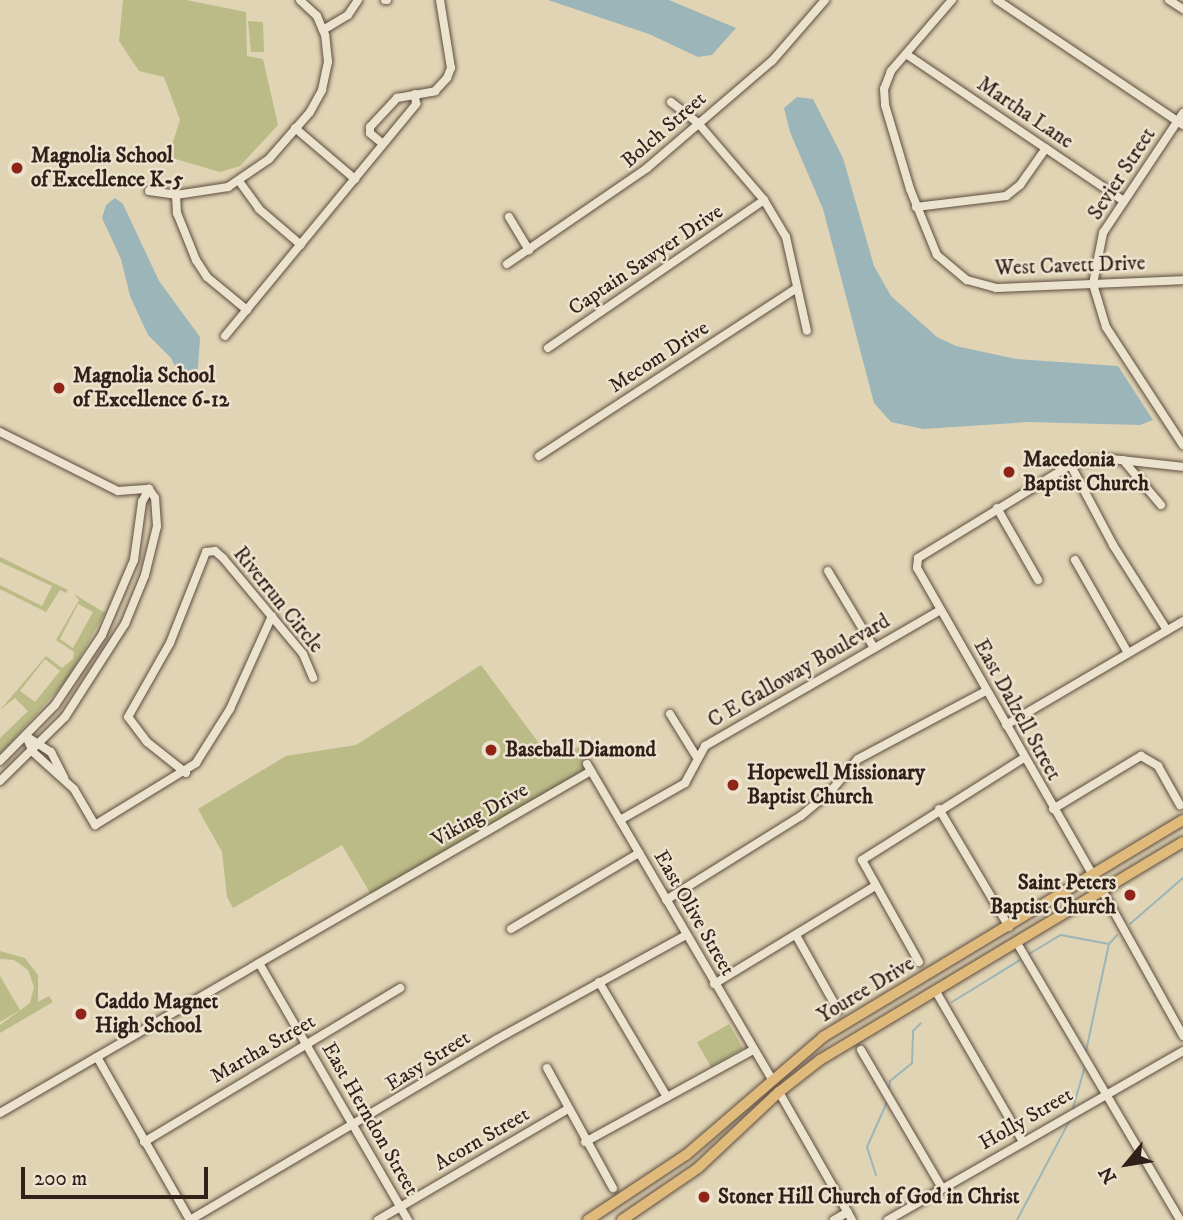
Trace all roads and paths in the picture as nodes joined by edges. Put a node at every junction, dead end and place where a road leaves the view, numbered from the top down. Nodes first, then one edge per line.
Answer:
1 (300, 0) edge
2 (358, 0) edge
3 (440, 0) edge
4 (825, 0) edge
5 (952, 0) edge
6 (997, 0) edge
7 (1169, 0) edge
8 (1183, 9) edge
9 (323, 30) junction
10 (906, 54) junction
11 (415, 94) junction
12 (671, 102) dead end
13 (1181, 119) edge
14 (698, 122) junction
15 (295, 128) junction
16 (383, 144) junction
17 (1046, 148) junction
18 (355, 178) junction
19 (239, 181) junction
20 (149, 191) dead end
21 (176, 195) junction
22 (764, 200) junction
23 (1124, 201) junction
24 (916, 207) junction
25 (509, 217) dead end
26 (300, 244) junction
27 (529, 250) junction
28 (507, 264) dead end
29 (1183, 280) edge
30 (1093, 284) junction
31 (797, 288) junction
32 (247, 310) junction
33 (807, 331) dead end
34 (225, 336) dead end
35 (548, 348) dead end
36 (0, 432) edge
37 (1183, 445) edge
38 (539, 456) dead end
39 (1123, 460) junction
40 (1070, 464) junction
41 (1183, 467) edge
42 (149, 489) junction
43 (1161, 505) dead end
44 (997, 508) junction
45 (1075, 560) dead end
46 (828, 571) dead end
47 (1038, 580) dead end
48 (941, 610) junction
49 (272, 616) junction
50 (1183, 621) edge
51 (1167, 630) junction
52 (874, 648) junction
53 (1128, 653) junction
54 (313, 678) dead end
55 (986, 691) junction
56 (670, 714) dead end
57 (1006, 725) junction
58 (26, 736) junction
59 (42, 743) junction
60 (33, 752) junction
61 (696, 756) junction
62 (1024, 758) junction
63 (0, 761) edge
64 (589, 767) joint
65 (186, 773) junction
66 (64, 778) junction
67 (0, 781) edge
68 (1180, 805) dead end
69 (939, 809) junction
70 (1053, 809) junction
71 (620, 820) junction
72 (1183, 820) edge
73 (1183, 842) edge
74 (639, 853) junction
75 (1094, 877) junction
76 (875, 886) junction
77 (1103, 892) junction
78 (666, 900) junction
79 (1009, 927) junction
80 (512, 929) dead end
81 (686, 935) junction
82 (797, 937) junction
83 (1017, 943) junction
84 (261, 962) junction
85 (919, 962) dead end
86 (599, 982) junction
87 (714, 984) junction
88 (400, 988) dead end
89 (935, 990) junction
90 (838, 1010) dead end
91 (1183, 1036) edge
92 (307, 1045) junction
93 (861, 1049) dead end
94 (753, 1050) junction
95 (1183, 1051) edge
96 (97, 1057) junction
97 (547, 1068) dead end
98 (771, 1078) junction
99 (779, 1091) junction
100 (1105, 1094) junction
101 (667, 1097) junction
102 (568, 1109) junction
103 (0, 1113) edge
104 (354, 1126) junction
105 (144, 1142) junction
106 (585, 1142) junction
107 (1023, 1142) junction
108 (613, 1188) dead end
109 (942, 1188) junction
110 (400, 1207) junction
111 (850, 1216) edge
112 (627, 1219) edge
113 (190, 1220) edge
114 (378, 1220) edge
115 (408, 1220) edge
116 (588, 1220) edge
117 (834, 1220) edge
118 (888, 1220) edge
119 (1180, 1220) edge

1 - 9 street
2 - 9 street
3 - 11 street
4 - 14 street, Bolch Street
5 - 10 street, West Cavett Drive
6 - 13 street
7 - 8 street
9 - 15 street
10 - 17 street, Martha Lane
10 - 24 street, West Cavett Drive
11 - 16 street
11 - 16 street
12 - 14 street
13 - 23 street, Sevier Street
14 - 22 street
14 - 27 street, Bolch Street
15 - 18 street
15 - 19 street
16 - 18 street
17 - 23 street, Martha Lane
17 - 24 street
18 - 26 street
19 - 21 street
19 - 26 street
20 - 21 street
21 - 32 street
22 - 31 street
22 - 35 street, Captain Sawyer Drive
23 - 30 street, Sevier Street
24 - 30 street, West Cavett Drive
25 - 27 street
26 - 32 street
27 - 28 street, Bolch Street
29 - 30 street, West Cavett Drive
30 - 37 street, Sevier Street
31 - 33 street
31 - 38 street, Mecom Drive
32 - 34 street
36 - 42 street
39 - 40 street
39 - 41 street
39 - 43 street
40 - 44 street
40 - 51 street
42 - 58 street
42 - 59 street
44 - 47 street
44 - 48 street, East Dalzell Street
45 - 53 street
46 - 52 street
48 - 52 street, C E Galloway Boulevard
48 - 55 street, East Dalzell Street
49 - 54 street, Riverrun Circle
49 - 65 street
49 - 65 street, Riverrun Circle
50 - 51 street
51 - 53 street
52 - 61 street, C E Galloway Boulevard
53 - 57 street
55 - 57 street, East Dalzell Street
55 - 78 street
56 - 61 street
57 - 62 street, East Dalzell Street
58 - 59 street
58 - 60 street
58 - 63 street
59 - 60 street
59 - 66 street
60 - 66 street
60 - 67 street
61 - 71 street, C E Galloway Boulevard
62 - 69 street
62 - 70 street, East Dalzell Street
64 - 71 street, East Olive Street
64 - 84 street, Viking Drive
65 - 66 street
68 - 70 street
69 - 76 street
69 - 79 street
70 - 75 street, East Dalzell Street
71 - 74 street, East Olive Street
72 - 75 main road, Youree Drive
73 - 77 main road, Youree Drive
74 - 78 street, East Olive Street
74 - 80 street
75 - 77 main road
75 - 79 main road, Youree Drive
76 - 82 street
76 - 85 street
77 - 83 main road, Youree Drive
77 - 91 street
78 - 81 street, East Olive Street
79 - 98 main road, Youree Drive
81 - 86 street, Easy Street
81 - 87 street, East Olive Street
82 - 87 street
82 - 90 street
83 - 89 main road, Youree Drive
83 - 100 street
84 - 92 street, East Herndon Street
84 - 96 street
86 - 101 street
86 - 104 street, Easy Street
87 - 94 street, East Olive Street
88 - 92 street, Martha Street
89 - 99 main road, Youree Drive
89 - 107 street
92 - 104 street, East Herndon Street
92 - 105 street, Martha Street
93 - 109 street
94 - 98 street, East Olive Street
94 - 101 street
95 - 100 street, Holly Street
96 - 103 street
96 - 105 street
97 - 102 street
98 - 99 main road
98 - 116 main road, Youree Drive
99 - 111 street
99 - 112 main road, Youree Drive
100 - 107 street, Holly Street
100 - 119 street
101 - 106 street
102 - 106 street
102 - 110 street, Acorn Street
104 - 110 street, East Herndon Street
104 - 113 street, Easy Street
105 - 113 street
106 - 108 street
107 - 109 street, Holly Street
109 - 118 street, Holly Street
110 - 114 street, Acorn Street
110 - 115 street, East Herndon Street
111 - 117 street

